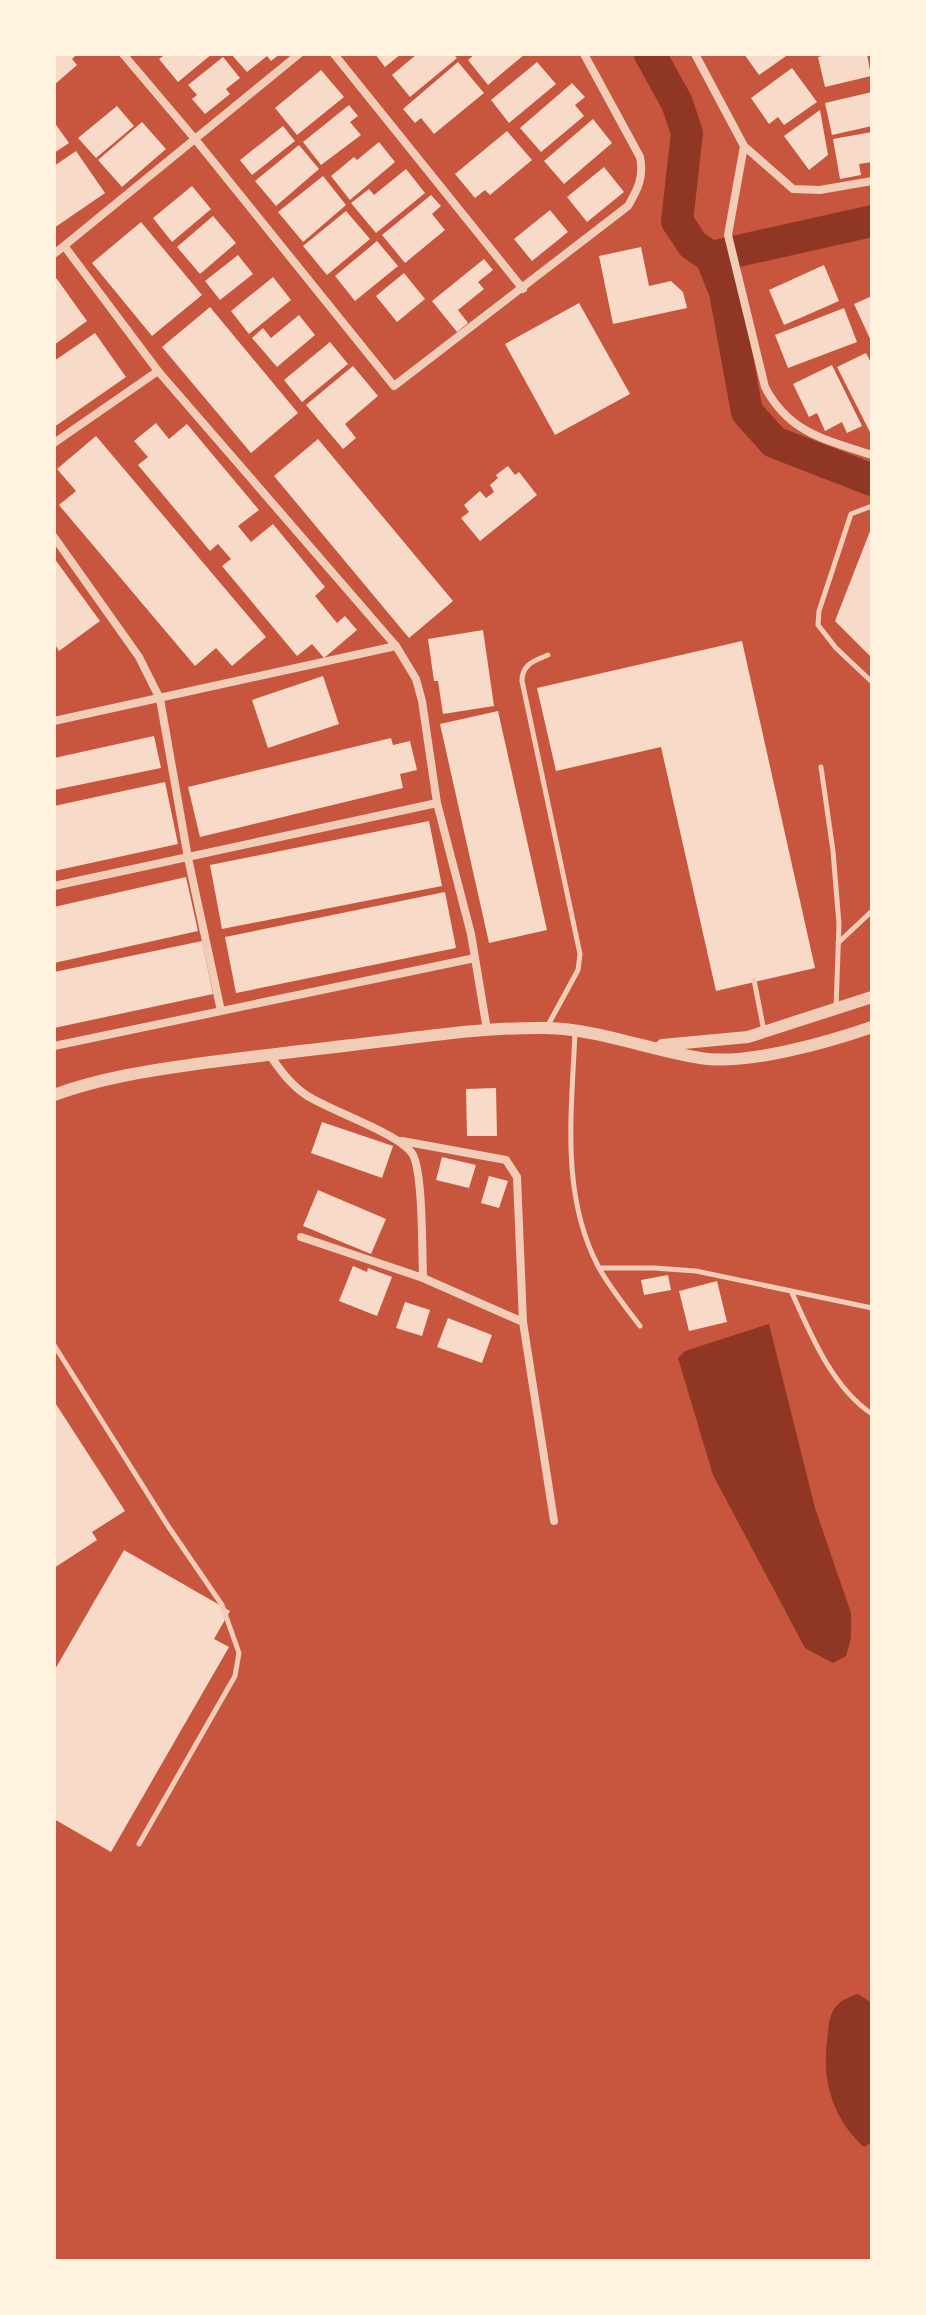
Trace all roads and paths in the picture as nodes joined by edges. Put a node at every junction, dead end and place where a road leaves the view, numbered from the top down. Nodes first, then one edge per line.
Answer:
1 (123, 54) edge
2 (299, 54) edge
3 (334, 54) edge
4 (584, 54) edge
5 (695, 54) edge
6 (195, 139) junction
7 (744, 146) junction
8 (872, 181) edge
9 (65, 247) junction
10 (54, 254) edge
11 (523, 289) junction
12 (158, 371) junction
13 (54, 443) edge
14 (872, 455) edge
15 (872, 506) edge
16 (54, 537) edge
17 (396, 646) junction
18 (548, 655) dead end
19 (872, 682) edge
20 (160, 699) junction
21 (54, 721) edge
22 (821, 767) dead end
23 (437, 803) junction
24 (188, 858) junction
25 (54, 886) edge
26 (872, 911) edge
27 (838, 943) junction
28 (475, 958) junction
29 (754, 980) dead end
30 (872, 997) edge
31 (836, 1010) junction
32 (221, 1011) junction
33 (872, 1027) edge
34 (546, 1028) junction
35 (487, 1030) junction
36 (575, 1030) junction
37 (764, 1032) junction
38 (54, 1046) edge
39 (647, 1046) junction
40 (269, 1054) junction
41 (54, 1095) edge
42 (400, 1140) junction
43 (301, 1237) dead end
44 (599, 1268) junction
45 (423, 1278) junction
46 (792, 1292) junction
47 (872, 1308) edge
48 (523, 1322) junction
49 (640, 1326) dead end
50 (54, 1345) edge
51 (872, 1414) edge
52 (554, 1521) dead end
53 (139, 1844) dead end

1 - 6 street
2 - 6 street
3 - 11 street
4 - 11 street
5 - 7 street
6 - 9 street
6 - 11 street
7 - 8 street
7 - 14 street
9 - 10 street
9 - 12 street
12 - 13 street
12 - 17 street
15 - 19 lane
16 - 20 street
17 - 20 street
17 - 23 street
18 - 34 lane
20 - 21 street
20 - 24 street
22 - 27 lane
23 - 24 street
23 - 28 street
24 - 25 street
24 - 32 street
26 - 27 lane
27 - 31 lane
28 - 32 street
28 - 35 street
29 - 37 lane
30 - 31 street
31 - 37 street
32 - 38 street
33 - 39 street
34 - 35 street
34 - 36 street
35 - 40 street
36 - 39 street
36 - 44 lane
37 - 39 street
40 - 41 street
40 - 42 street
42 - 45 street
42 - 48 street
43 - 45 street
44 - 46 lane
44 - 49 lane
45 - 48 street
46 - 47 lane
46 - 51 lane
48 - 52 street
50 - 53 lane

